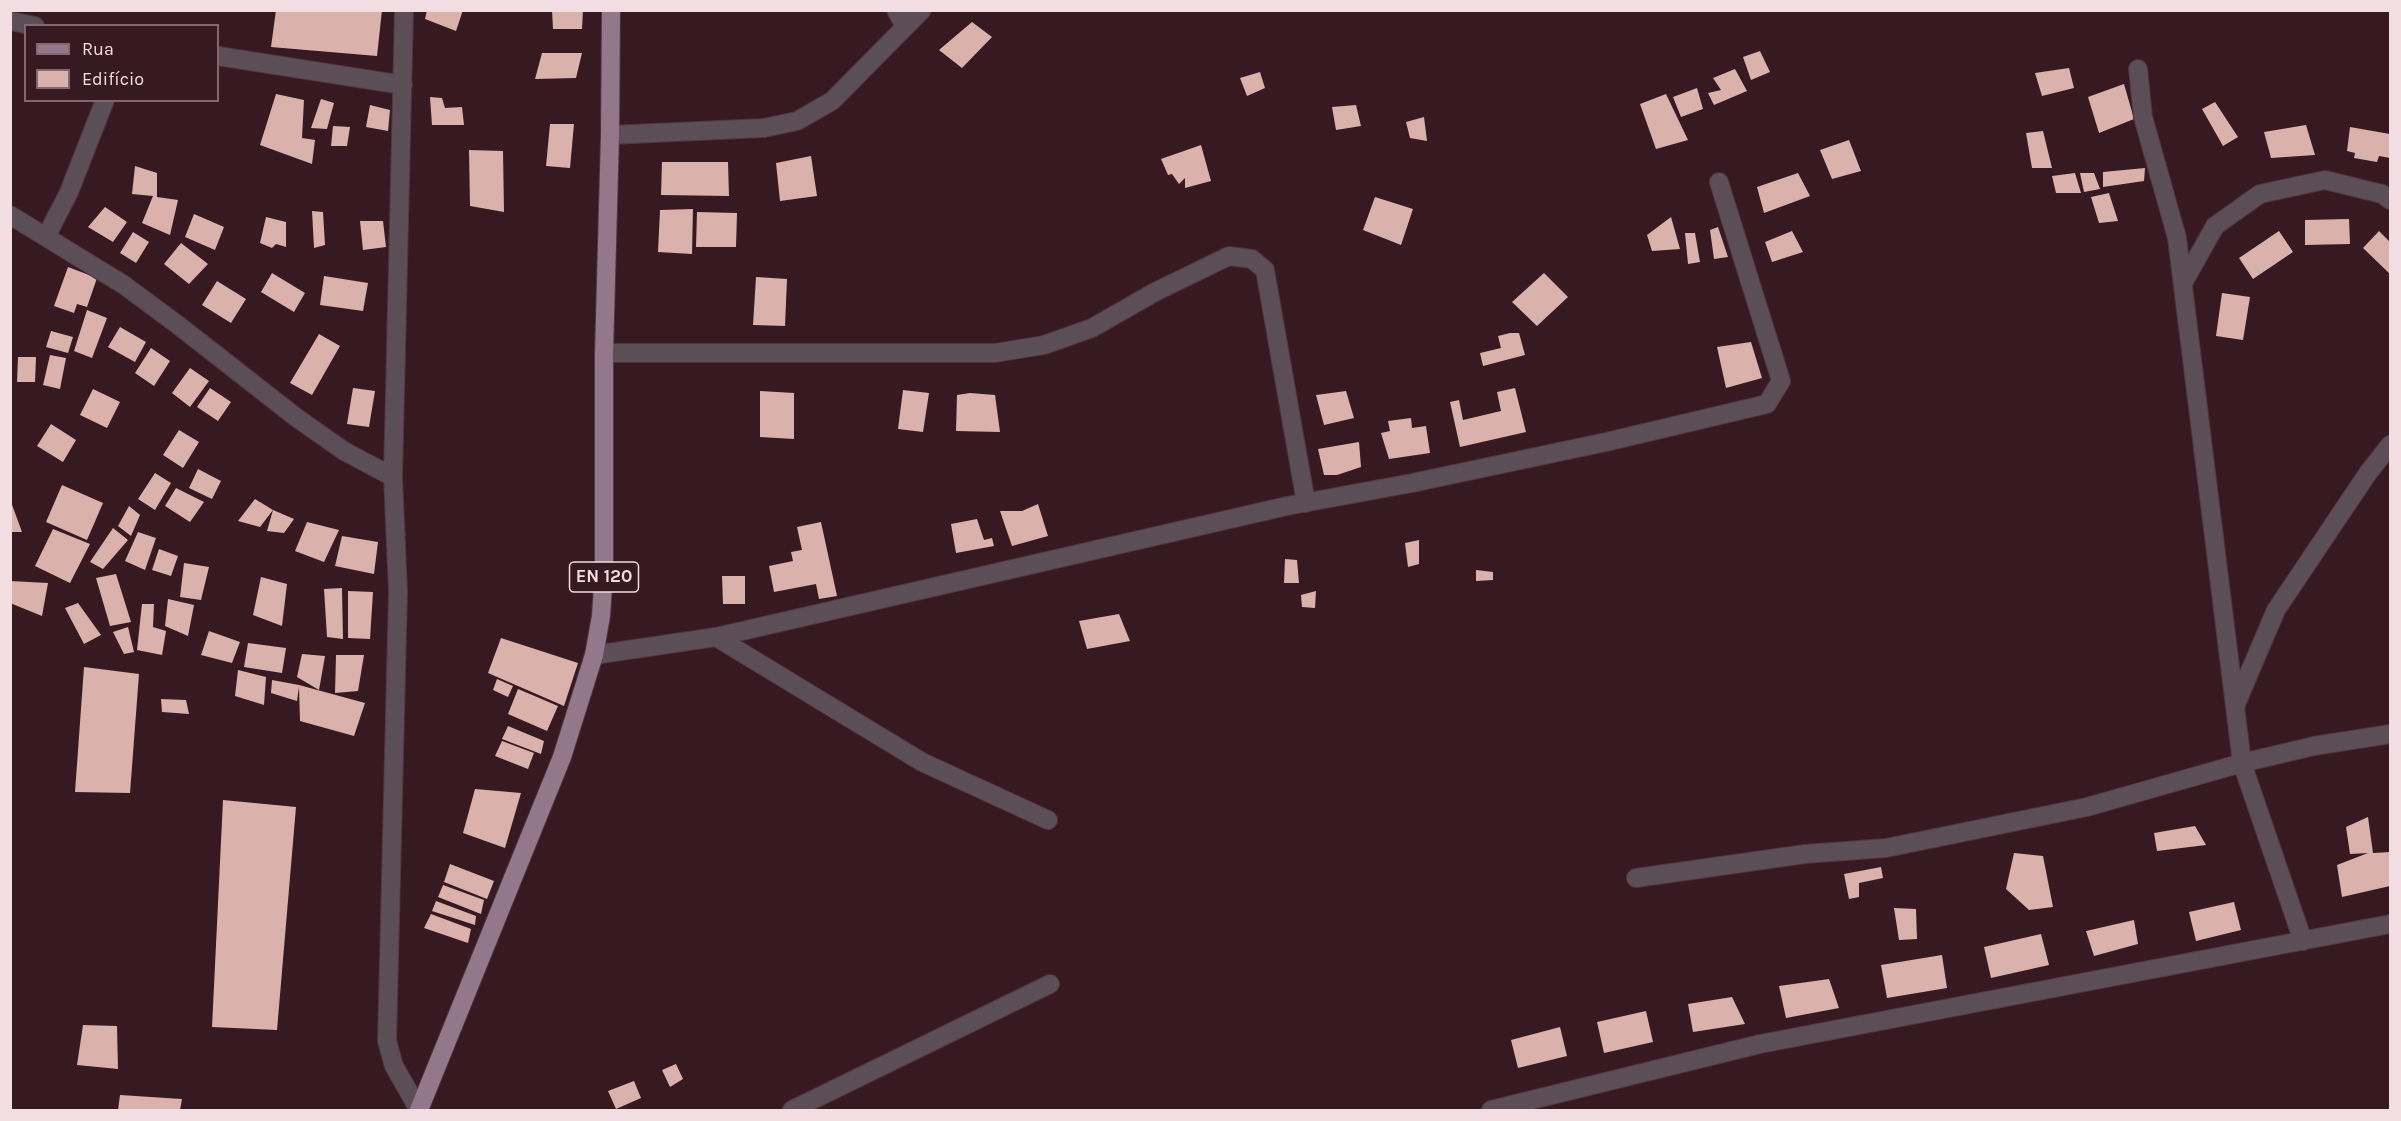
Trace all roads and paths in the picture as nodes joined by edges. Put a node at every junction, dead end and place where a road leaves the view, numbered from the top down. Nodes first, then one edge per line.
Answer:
1 (404, 10) edge
2 (611, 10) edge
3 (922, 10) edge
4 (900, 18) edge
5 (10, 21) edge
6 (25, 24) edge
7 (219, 56) edge
8 (2138, 69) dead end
9 (403, 85) junction
10 (104, 102) edge
11 (610, 135) junction
12 (1719, 182) dead end
13 (2391, 200) edge
14 (10, 215) edge
15 (46, 237) junction
16 (2183, 283) junction
17 (604, 353) junction
18 (2391, 445) edge
19 (393, 477) junction
20 (1306, 502) junction
21 (716, 637) junction
22 (594, 655) junction
23 (2235, 705) junction
24 (2391, 734) edge
25 (2242, 763) junction
26 (1048, 820) dead end
27 (1635, 878) dead end
28 (2391, 924) edge
29 (2303, 941) junction
30 (1050, 984) dead end
31 (419, 1110) edge
32 (792, 1110) edge
33 (1491, 1110) edge

1 - 9 street
2 - 11 main road, EN 120
3 - 4 street
4 - 11 street
5 - 6 street
7 - 9 street
8 - 16 street
9 - 19 street
10 - 15 street
11 - 17 main road, EN 120
12 - 20 street
13 - 16 street
14 - 15 street
15 - 19 street
16 - 23 street
17 - 20 street
17 - 22 main road, EN 120
18 - 23 street
19 - 31 street
20 - 21 street
21 - 22 street
21 - 26 street
22 - 31 main road, EN 120
23 - 25 street
24 - 25 street
25 - 27 street
25 - 29 street
28 - 29 street
29 - 33 street
30 - 32 street

